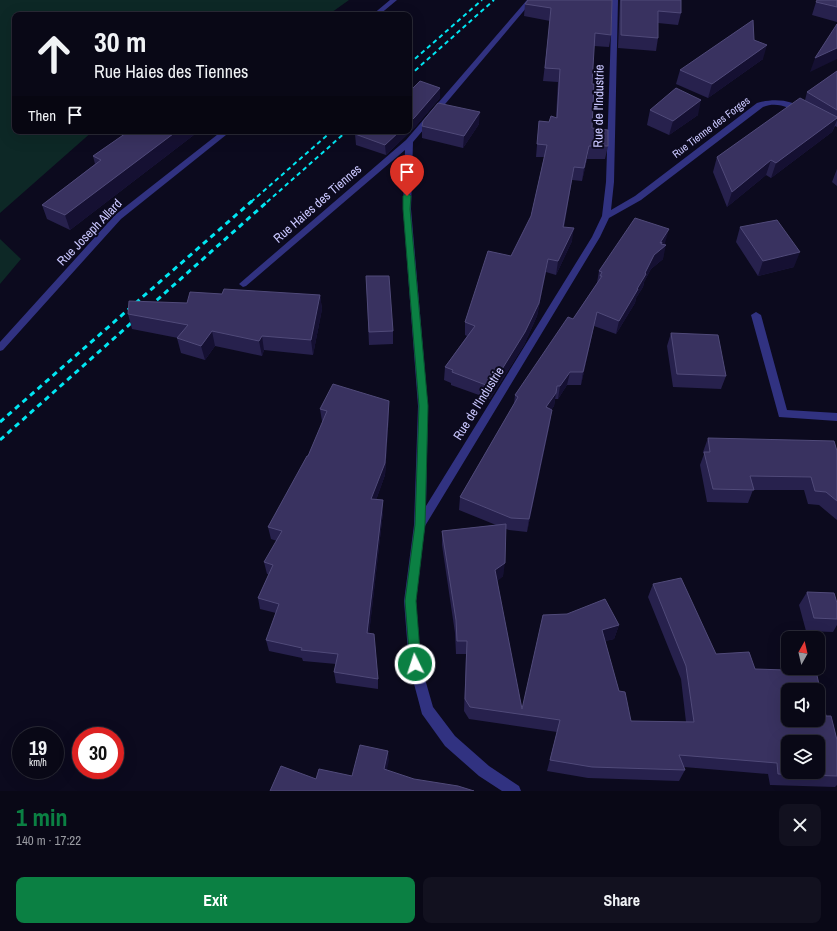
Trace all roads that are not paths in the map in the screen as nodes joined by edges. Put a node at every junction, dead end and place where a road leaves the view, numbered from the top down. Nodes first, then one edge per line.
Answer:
1 (394, 0) edge
2 (530, 0) edge
3 (615, 0) edge
4 (379, 12) edge
5 (812, 116) edge
6 (223, 134) edge
7 (409, 142) junction
8 (606, 216) junction
9 (243, 284) dead end
10 (756, 315) dead end
11 (0, 348) edge
12 (837, 417) edge
13 (420, 525) junction
14 (514, 791) edge

1 - 4 street
2 - 7 street, Rue Haies des Tiennes
3 - 8 street, Rue de l'Industrie
5 - 8 street, Rue Tienne des Forges
6 - 11 street, Rue Joseph Allard
7 - 9 street, Rue Haies des Tiennes
7 - 13 street
8 - 13 street, Rue de l'Industrie
10 - 12 street
13 - 14 street, Rue de l'Industrie

